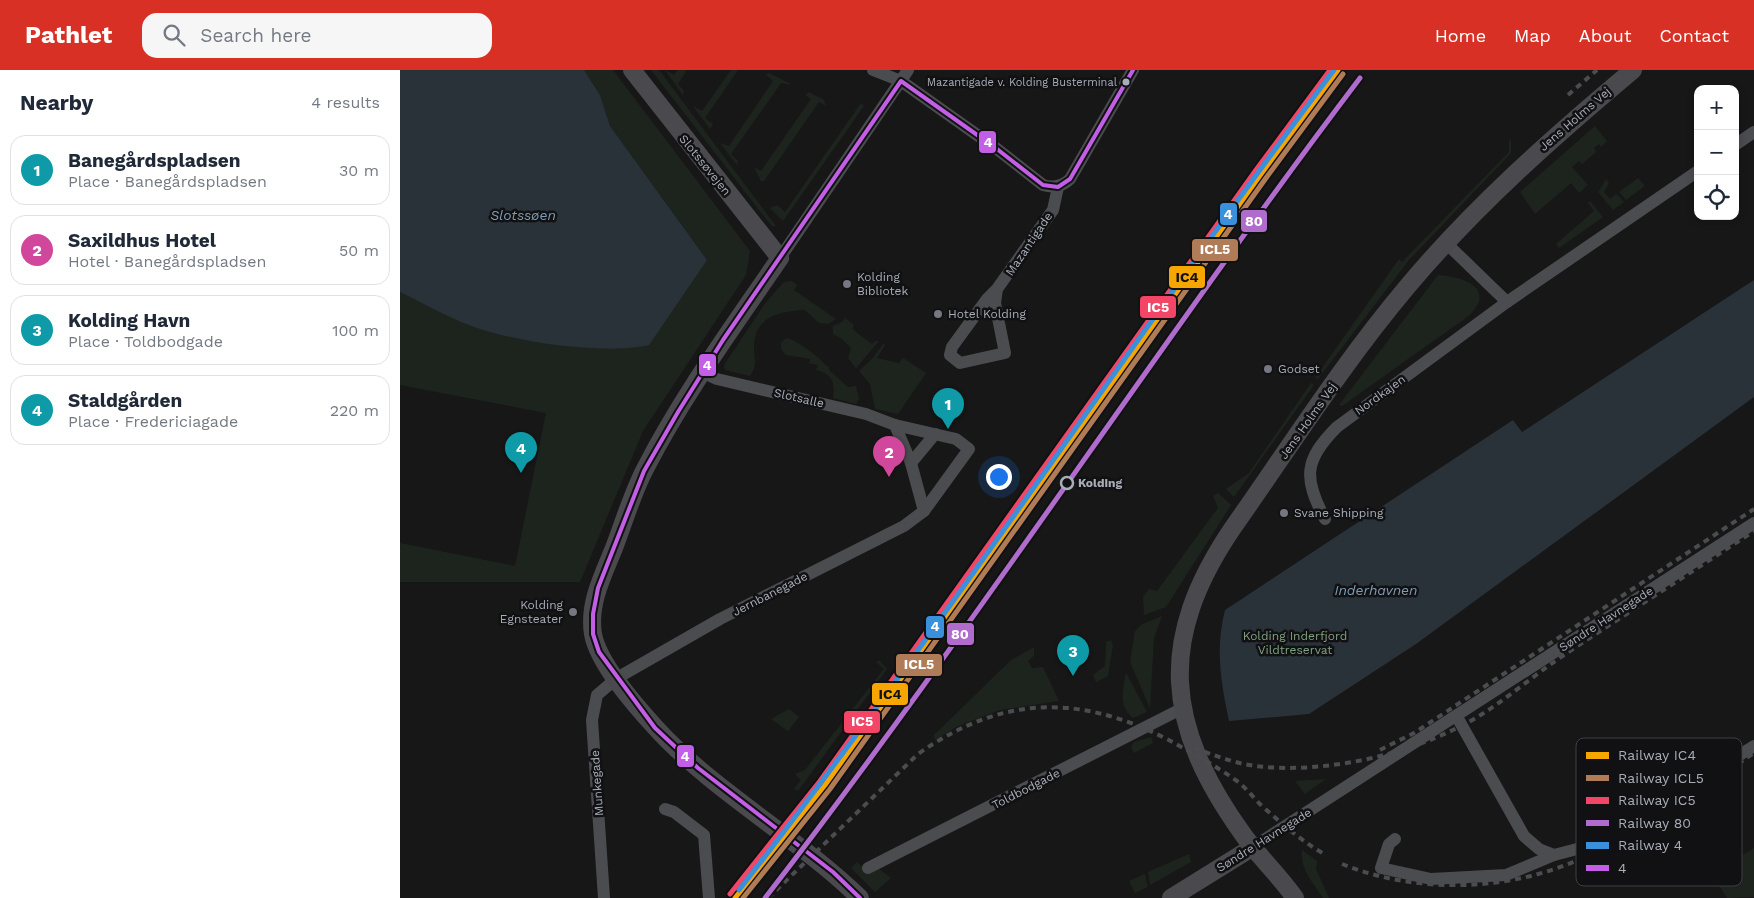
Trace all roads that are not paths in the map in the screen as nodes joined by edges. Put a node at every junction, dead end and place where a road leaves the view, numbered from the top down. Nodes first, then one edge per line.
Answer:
1 (632, 70) edge
2 (873, 70) edge
3 (908, 70) edge
4 (1133, 70) edge
5 (1632, 70) edge
6 (901, 81) junction
7 (1754, 132) edge
8 (1739, 142) edge
9 (1694, 174) edge
10 (1058, 187) junction
11 (1446, 243) junction
12 (780, 258) junction
13 (997, 289) junction
14 (1507, 302) junction
15 (702, 372) junction
16 (895, 425) junction
17 (935, 434) junction
18 (969, 449) joint
19 (911, 463) junction
20 (924, 511) junction
21 (1325, 519) dead end
22 (1754, 523) edge
23 (617, 678) junction
24 (1183, 708) junction
25 (1457, 716) junction
26 (1754, 746) edge
27 (1742, 754) edge
28 (665, 809) dead end
29 (1394, 839) dead end
30 (1253, 847) junction
31 (1576, 849) edge
32 (1554, 855) junction
33 (868, 868) dead end
34 (604, 898) edge
35 (709, 898) edge
36 (860, 898) edge
37 (1171, 898) edge
38 (1295, 898) edge

1 - 12 main road, Slotssøvejen
2 - 6 street
3 - 6 street
4 - 10 street
5 - 11 main road, Jens Holms Vej
6 - 10 street
6 - 12 street
7 - 8 street
9 - 14 street, Nordkajen
10 - 13 street, Mazantigade
11 - 14 street
11 - 24 main road, Jens Holms Vej
12 - 15 main road
13 - 13 street, Mazantigade
14 - 21 street, Nordkajen
15 - 16 street, Slotsalle
15 - 23 main road
16 - 17 street, Slotsalle
16 - 19 street
17 - 18 street, Slotsalle
17 - 19 street
18 - 20 street, Jernbanegade
19 - 20 street
20 - 23 street, Jernbanegade
22 - 25 street, Søndre Havnegade
23 - 34 street, Munkegade
23 - 36 main road
24 - 30 main road, Jens Holms Vej
24 - 33 street, Toldbodgade
25 - 30 street, Søndre Havnegade
25 - 32 street
26 - 27 street
28 - 35 street
29 - 32 street
30 - 37 main road, Søndre Havnegade
30 - 38 main road, Jens Holms Vej
31 - 32 street

